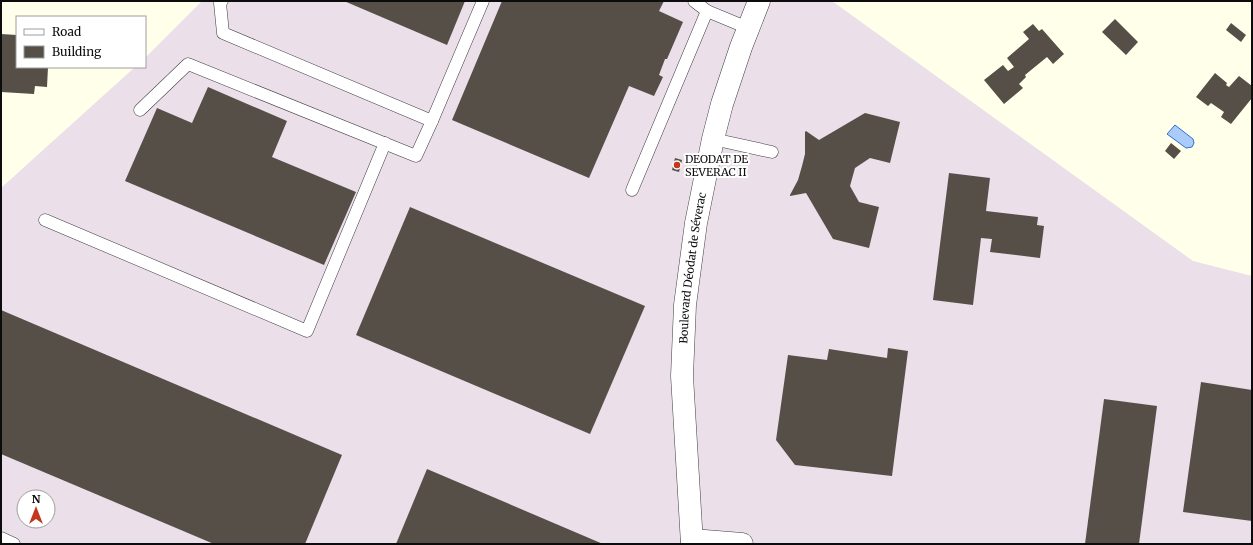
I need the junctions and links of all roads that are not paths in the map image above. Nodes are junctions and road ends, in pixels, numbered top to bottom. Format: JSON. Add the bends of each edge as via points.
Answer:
{"nodes":[{"id":1,"x":222,"y":1,"type":"edge"},
{"id":2,"x":483,"y":1,"type":"edge"},
{"id":3,"x":694,"y":1,"type":"edge"},
{"id":4,"x":759,"y":1,"type":"edge"},
{"id":5,"x":707,"y":11,"type":"junction"},
{"id":6,"x":748,"y":28,"type":"junction"},
{"id":7,"x":140,"y":110,"type":"dead end"},
{"id":8,"x":432,"y":121,"type":"junction"},
{"id":9,"x":713,"y":139,"type":"junction"},
{"id":10,"x":385,"y":143,"type":"junction"},
{"id":11,"x":772,"y":152,"type":"dead end"},
{"id":12,"x":632,"y":190,"type":"dead end"},
{"id":13,"x":45,"y":220,"type":"dead end"},
{"id":14,"x":1,"y":538,"type":"edge"},
{"id":15,"x":692,"y":542,"type":"edge"},
{"id":16,"x":14,"y":544,"type":"edge"},
{"id":17,"x":742,"y":544,"type":"edge"}],
"edges":[{"from":1,"to":8,"type":"lane","via":[[220,3],[223,34]]},
{"from":2,"to":8,"type":"lane"},
{"from":3,"to":5,"type":"lane"},
{"from":4,"to":6,"type":"street","name":"Boulevard Déodat de Séverac"},
{"from":5,"to":6,"type":"lane"},
{"from":5,"to":12,"type":"lane"},
{"from":6,"to":9,"type":"street","name":"Boulevard Déodat de Séverac"},
{"from":7,"to":10,"type":"lane","via":[[188,64]]},
{"from":8,"to":10,"type":"lane","via":[[416,156]]},
{"from":9,"to":11,"type":"lane"},
{"from":9,"to":15,"type":"street","name":"Boulevard Déodat de Séverac","via":[[696,222],[685,305],[682,376]]},
{"from":10,"to":13,"type":"lane","via":[[307,331]]},
{"from":14,"to":16,"type":"lane"},
{"from":15,"to":17,"type":"street"}]}
